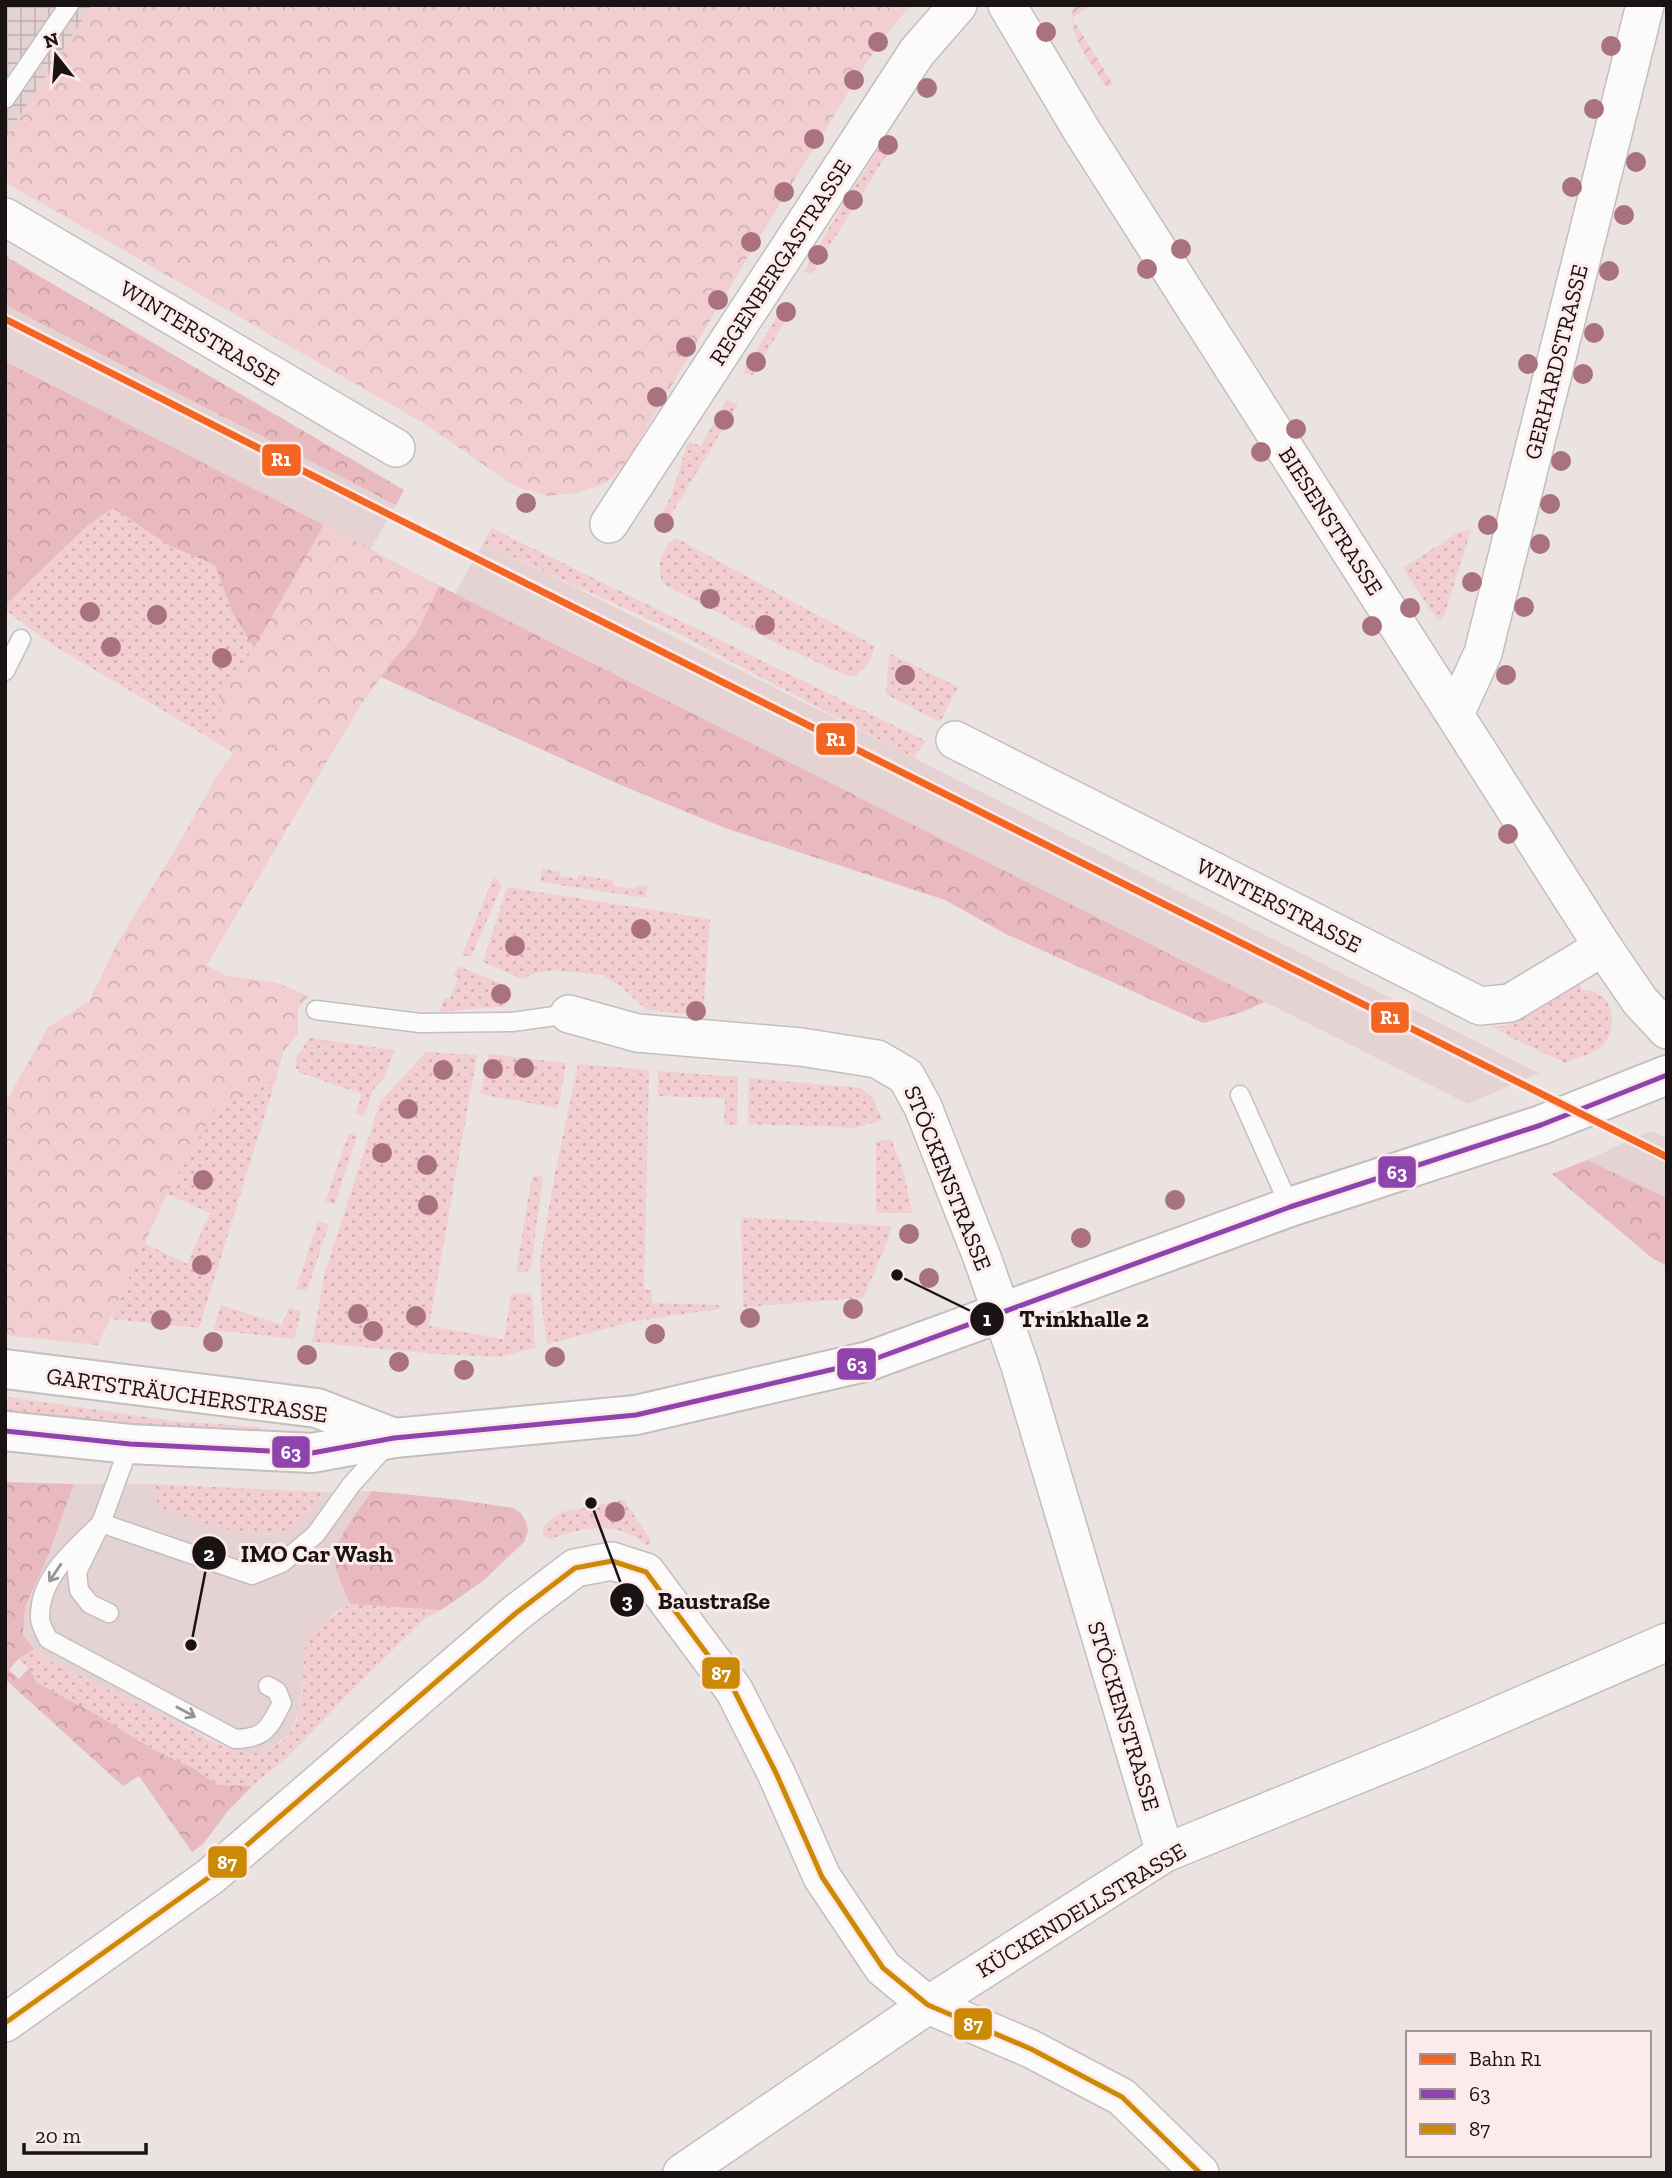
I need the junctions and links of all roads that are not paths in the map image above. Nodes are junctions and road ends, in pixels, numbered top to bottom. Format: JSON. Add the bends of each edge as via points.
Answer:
{"nodes":[{"id":1,"x":69,"y":5,"type":"edge"},
{"id":2,"x":958,"y":5,"type":"edge"},
{"id":3,"x":1007,"y":5,"type":"edge"},
{"id":4,"x":1645,"y":5,"type":"edge"},
{"id":5,"x":5,"y":99,"type":"edge"},
{"id":6,"x":5,"y":217,"type":"edge"},
{"id":7,"x":396,"y":448,"type":"dead end"},
{"id":8,"x":610,"y":524,"type":"dead end"},
{"id":9,"x":21,"y":639,"type":"dead end"},
{"id":10,"x":5,"y":671,"type":"edge"},
{"id":11,"x":1455,"y":714,"type":"junction"},
{"id":12,"x":954,"y":740,"type":"dead end"},
{"id":13,"x":1603,"y":947,"type":"junction"},
{"id":14,"x":316,"y":1010,"type":"dead end"},
{"id":15,"x":569,"y":1014,"type":"joint"},
{"id":16,"x":1667,"y":1030,"type":"edge"},
{"id":17,"x":1667,"y":1075,"type":"edge"},
{"id":18,"x":1240,"y":1095,"type":"dead end"},
{"id":19,"x":1290,"y":1207,"type":"junction"},
{"id":20,"x":1001,"y":1312,"type":"junction"},
{"id":21,"x":5,"y":1369,"type":"edge"},
{"id":22,"x":5,"y":1431,"type":"edge"},
{"id":23,"x":394,"y":1438,"type":"junction"},
{"id":24,"x":130,"y":1444,"type":"junction"},
{"id":25,"x":102,"y":1523,"type":"junction"},
{"id":26,"x":109,"y":1613,"type":"dead end"},
{"id":27,"x":1667,"y":1642,"type":"edge"},
{"id":28,"x":268,"y":1686,"type":"dead end"},
{"id":29,"x":1165,"y":1853,"type":"junction"},
{"id":30,"x":928,"y":2005,"type":"junction"},
{"id":31,"x":5,"y":2023,"type":"edge"},
{"id":32,"x":682,"y":2173,"type":"edge"},
{"id":33,"x":1200,"y":2173,"type":"edge"}],
"edges":[{"from":1,"to":5,"type":"lane"},
{"from":2,"to":8,"type":"street","name":"REGENBERGASTRASSE","via":[[917,52]]},
{"from":3,"to":11,"type":"street","name":"BIESENSTRASSE","via":[[1082,131]]},
{"from":4,"to":11,"type":"street","name":"GERHARDSTRASSE","via":[[1483,653]]},
{"from":6,"to":7,"type":"street","name":"WINTERSTRASSE"},
{"from":9,"to":10,"type":"lane"},
{"from":11,"to":13,"type":"street","name":"BIESENSTRASSE"},
{"from":12,"to":13,"type":"street","name":"WINTERSTRASSE","via":[[1480,1006],[1510,1003]]},
{"from":13,"to":16,"type":"street","name":"BIESENSTRASSE","via":[[1640,1001]]},
{"from":14,"to":15,"type":"lane","name":"STÖCKENSTRASSE","via":[[420,1023],[512,1021]]},
{"from":15,"to":20,"type":"street","name":"STÖCKENSTRASSE","via":[[637,1033],[877,1059],[906,1076],[923,1107]]},
{"from":17,"to":19,"type":"main road","via":[[1541,1125]]},
{"from":18,"to":19,"type":"lane"},
{"from":19,"to":20,"type":"main road"},
{"from":20,"to":23,"type":"main road","via":[[869,1361],[636,1415]]},
{"from":20,"to":29,"type":"street","name":"STÖCKENSTRASSE"},
{"from":21,"to":23,"type":"main road","name":"GARTSTRÄUCHERSTRASSE","via":[[317,1409]]},
{"from":22,"to":24,"type":"main road","name":"GARTSTRÄUCHERSTRASSE"},
{"from":23,"to":24,"type":"main road","name":"GARTSTRÄUCHERSTRASSE","via":[[312,1454]]},
{"from":23,"to":25,"type":"lane","via":[[351,1485],[316,1534],[282,1563],[252,1575]]},
{"from":24,"to":25,"type":"lane"},
{"from":25,"to":26,"type":"lane","via":[[77,1572],[79,1590],[90,1604]]},
{"from":25,"to":28,"type":"lane","one_way":true,"via":[[56,1569],[44,1592],[40,1620],[48,1639],[235,1739],[253,1738],[271,1726],[282,1703],[277,1691]]},
{"from":27,"to":29,"type":"street","name":"KÜCKENDELLSTRASSE"},
{"from":29,"to":30,"type":"street","name":"KÜCKENDELLSTRASSE"},
{"from":30,"to":31,"type":"street","via":[[883,1968],[822,1877],[734,1690],[646,1572],[612,1561],[575,1568],[516,1613],[211,1875]]},
{"from":30,"to":32,"type":"street","name":"KÜCKENDELLSTRASSE"},
{"from":30,"to":33,"type":"street","via":[[1031,2049],[1122,2097]]}]}
